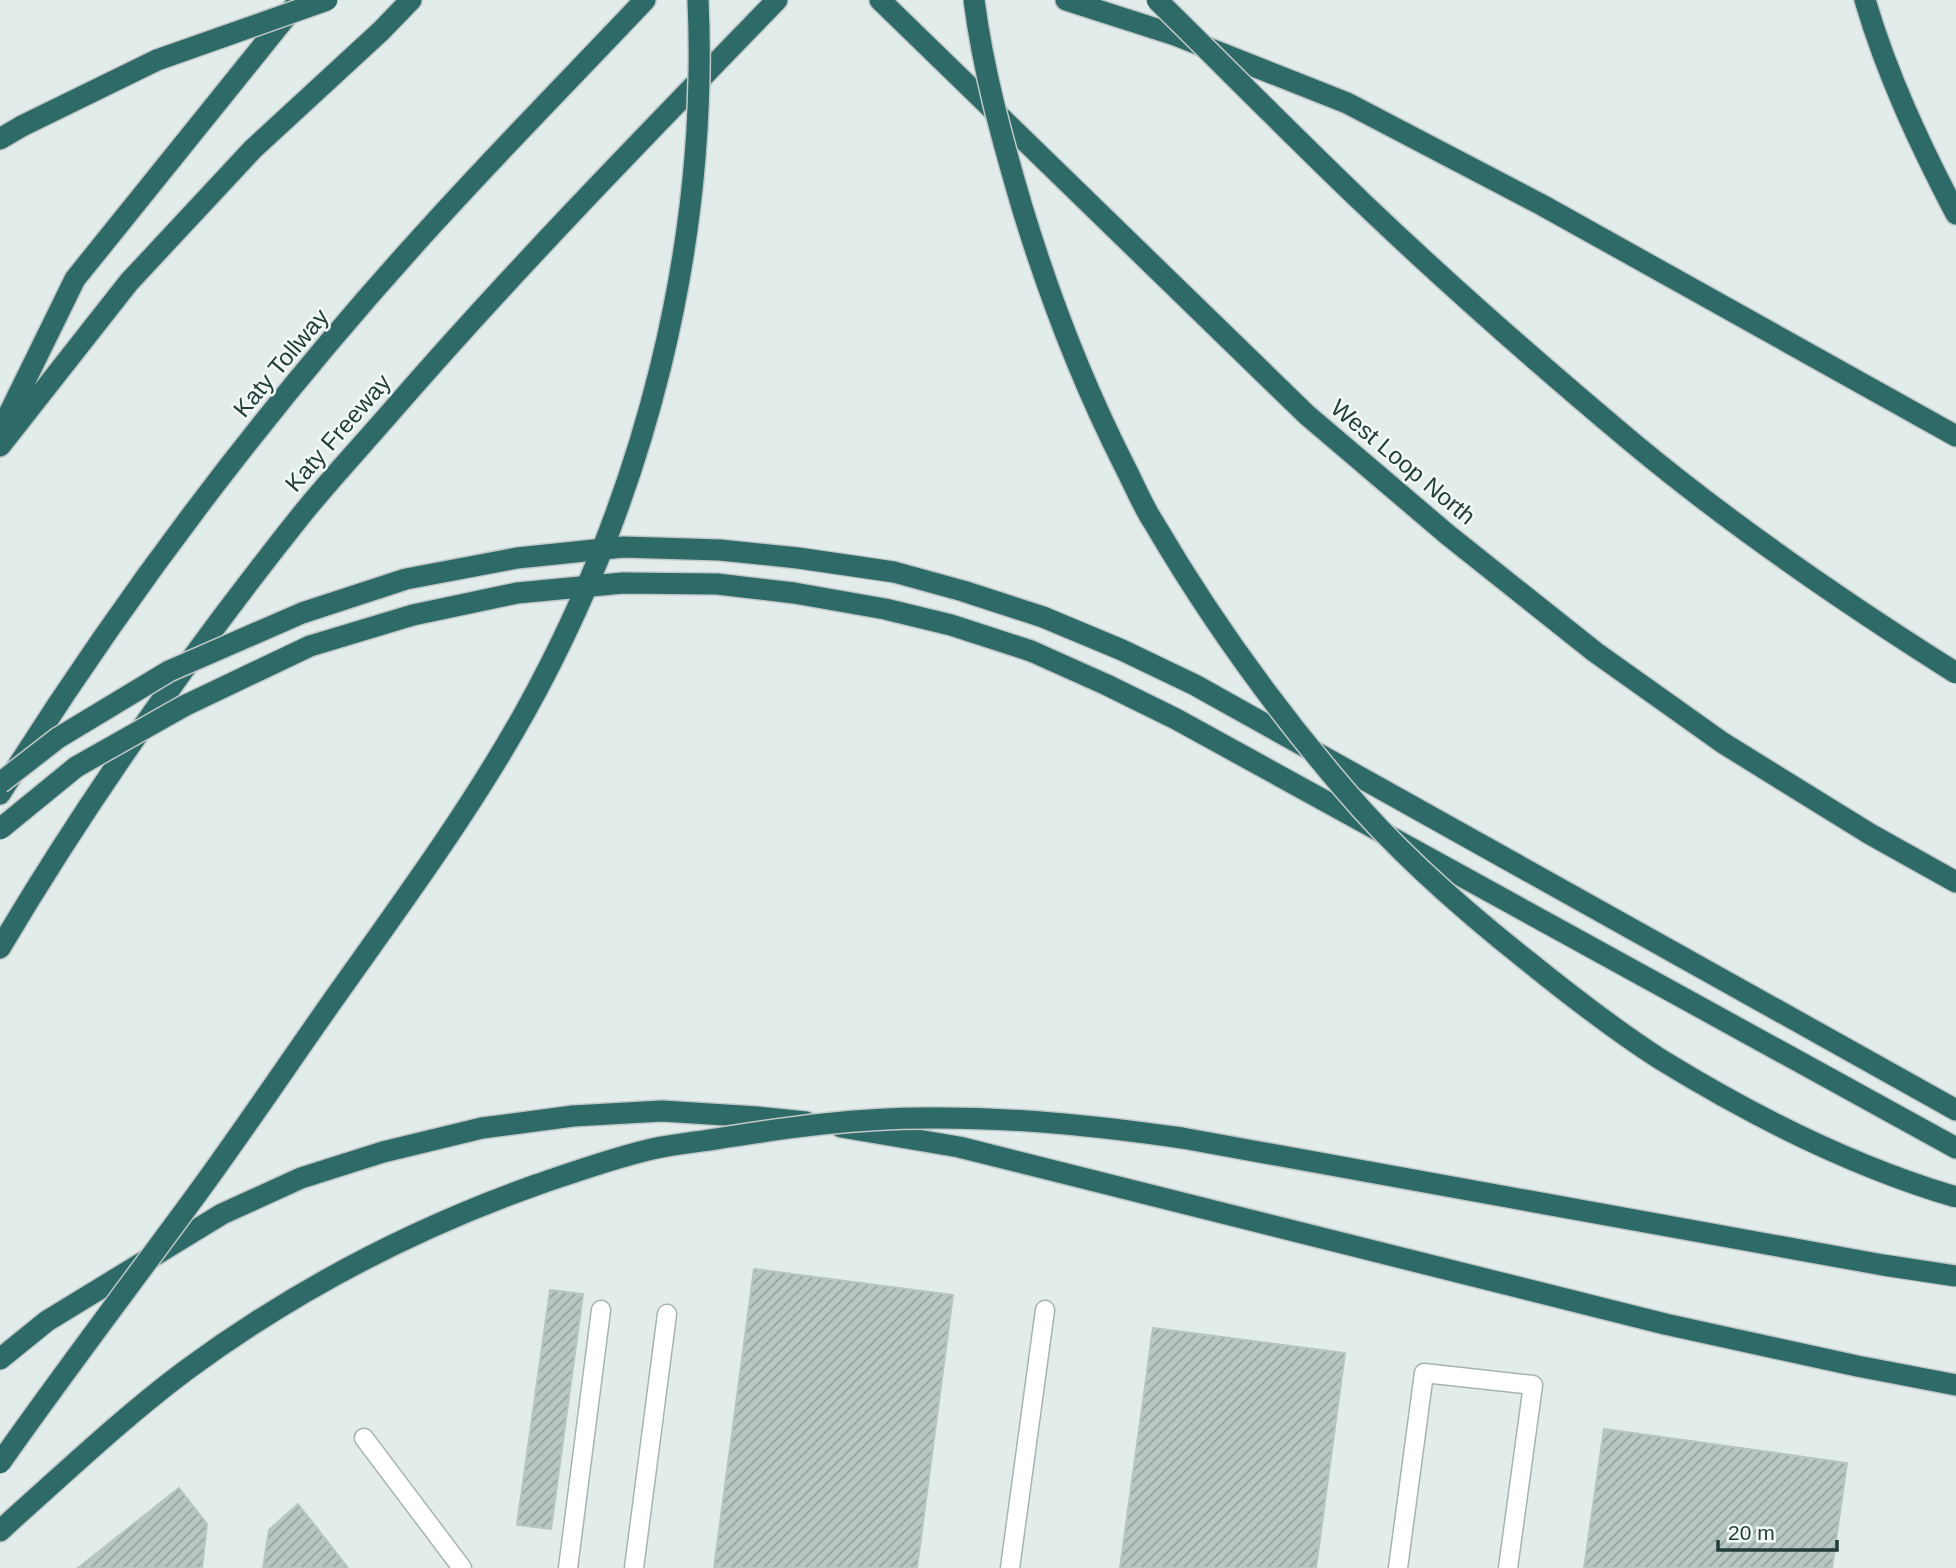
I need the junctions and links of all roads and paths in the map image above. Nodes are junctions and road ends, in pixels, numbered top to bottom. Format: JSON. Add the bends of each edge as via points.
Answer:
{"nodes":[{"id":1,"x":299,"y":0,"type":"edge"},
{"id":2,"x":327,"y":0,"type":"edge"},
{"id":3,"x":411,"y":0,"type":"edge"},
{"id":4,"x":645,"y":0,"type":"edge"},
{"id":5,"x":698,"y":0,"type":"edge"},
{"id":6,"x":777,"y":0,"type":"edge"},
{"id":7,"x":880,"y":0,"type":"edge"},
{"id":8,"x":974,"y":0,"type":"edge"},
{"id":9,"x":1066,"y":0,"type":"edge"},
{"id":10,"x":1157,"y":0,"type":"edge"},
{"id":11,"x":1864,"y":0,"type":"edge"},
{"id":12,"x":0,"y":139,"type":"edge"},
{"id":13,"x":1956,"y":214,"type":"edge"},
{"id":14,"x":0,"y":433,"type":"edge"},
{"id":15,"x":1956,"y":436,"type":"edge"},
{"id":16,"x":0,"y":446,"type":"edge"},
{"id":17,"x":1956,"y":673,"type":"edge"},
{"id":18,"x":0,"y":783,"type":"edge"},
{"id":19,"x":0,"y":794,"type":"edge"},
{"id":20,"x":0,"y":829,"type":"edge"},
{"id":21,"x":1956,"y":882,"type":"edge"},
{"id":22,"x":0,"y":948,"type":"edge"},
{"id":23,"x":1956,"y":1110,"type":"edge"},
{"id":24,"x":1956,"y":1148,"type":"edge"},
{"id":25,"x":1956,"y":1197,"type":"edge"},
{"id":26,"x":1956,"y":1276,"type":"edge"},
{"id":27,"x":601,"y":1310,"type":"dead end"},
{"id":28,"x":1045,"y":1310,"type":"dead end"},
{"id":29,"x":667,"y":1314,"type":"dead end"},
{"id":30,"x":0,"y":1359,"type":"edge"},
{"id":31,"x":1956,"y":1385,"type":"edge"},
{"id":32,"x":363,"y":1438,"type":"dead end"},
{"id":33,"x":0,"y":1463,"type":"edge"},
{"id":34,"x":0,"y":1531,"type":"edge"},
{"id":35,"x":462,"y":1568,"type":"edge"},
{"id":36,"x":568,"y":1568,"type":"edge"},
{"id":37,"x":634,"y":1568,"type":"edge"},
{"id":38,"x":1010,"y":1568,"type":"edge"},
{"id":39,"x":1398,"y":1568,"type":"edge"},
{"id":40,"x":1508,"y":1568,"type":"edge"}],
"edges":[{"from":1,"to":14,"type":"highway","via":[[75,279]]},
{"from":2,"to":12,"type":"highway","bridge":true,"via":[[158,60]]},
{"from":3,"to":16,"type":"highway","via":[[253,149],[138,272]]},
{"from":4,"to":19,"type":"highway","name":"Katy Tollway","via":[[433,224],[226,471],[50,715]]},
{"from":5,"to":33,"type":"highway","bridge":true,"via":[[693,164],[665,344],[612,523],[558,649],[490,772],[432,859],[198,1193]]},
{"from":6,"to":22,"type":"highway","name":"Katy Freeway","via":[[456,337],[305,511],[171,687],[54,857]]},
{"from":7,"to":21,"type":"highway","name":"West Loop North","bridge":true,"via":[[1307,415],[1448,535],[1595,652],[1723,743]]},
{"from":8,"to":25,"type":"highway","bridge":true,"via":[[999,131],[1035,250],[1103,424],[1152,520],[1211,615],[1346,792],[1483,926],[1659,1058],[1771,1121],[1904,1181]]},
{"from":9,"to":15,"type":"highway","bridge":true,"via":[[1175,35],[1347,103],[1542,205]]},
{"from":10,"to":17,"type":"highway","bridge":true,"via":[[1363,203],[1635,445],[1763,542]]},
{"from":11,"to":13,"type":"highway","via":[[1902,101]]},
{"from":18,"to":23,"type":"highway","bridge":true,"via":[[58,738],[169,671],[302,613],[406,579],[517,558],[623,547],[720,550],[894,572],[1043,617],[1195,685]]},
{"from":20,"to":24,"type":"highway","bridge":true,"via":[[76,767],[184,706],[310,646],[413,615],[517,593],[623,583],[717,584],[794,593],[951,625],[1031,651],[1107,685]]},
{"from":26,"to":34,"type":"highway","bridge":true,"via":[[1090,1125],[925,1118],[781,1128],[652,1149],[578,1170],[499,1198],[359,1261],[186,1370]]},
{"from":27,"to":36,"type":"lane"},
{"from":28,"to":38,"type":"lane"},
{"from":29,"to":37,"type":"lane"},
{"from":30,"to":31,"type":"highway","via":[[47,1321],[123,1273],[222,1214],[301,1178],[482,1128],[662,1111],[847,1127],[959,1147],[1665,1324]]},
{"from":32,"to":35,"type":"lane"},
{"from":39,"to":40,"type":"lane","via":[[1424,1373],[1533,1385]]}]}
